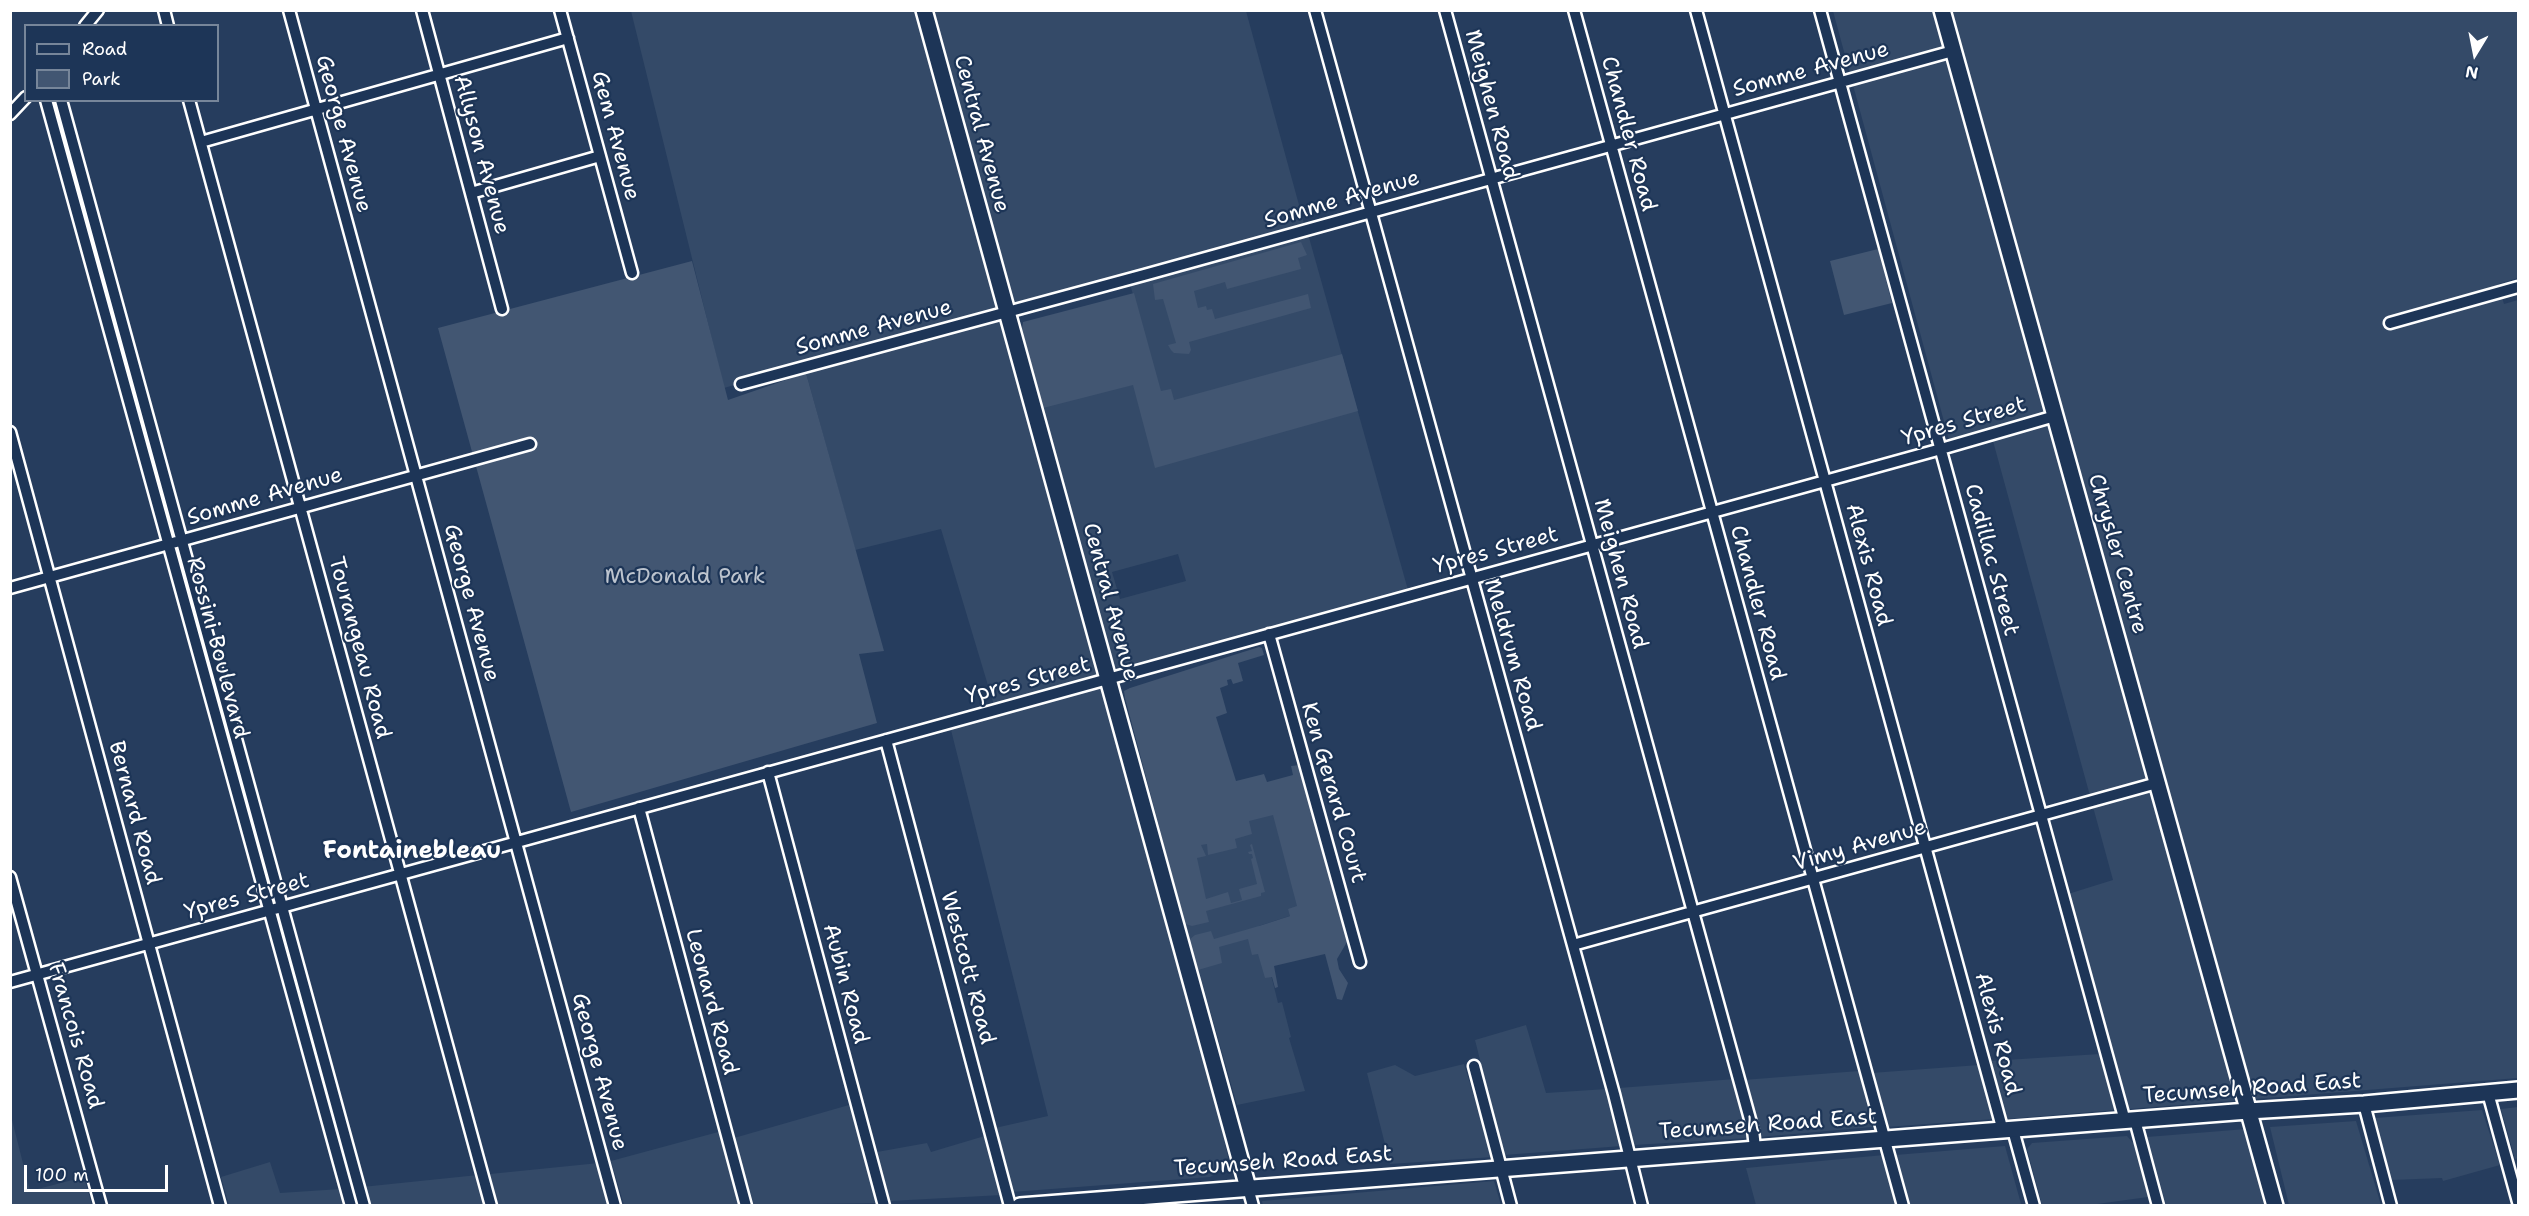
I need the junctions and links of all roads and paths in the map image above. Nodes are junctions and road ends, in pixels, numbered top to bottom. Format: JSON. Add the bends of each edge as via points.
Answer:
{"nodes":[{"id":1,"x":98,"y":10,"type":"edge"},
{"id":2,"x":289,"y":10,"type":"edge"},
{"id":3,"x":422,"y":10,"type":"edge"},
{"id":4,"x":560,"y":10,"type":"edge"},
{"id":5,"x":924,"y":10,"type":"edge"},
{"id":6,"x":1315,"y":10,"type":"edge"},
{"id":7,"x":1445,"y":10,"type":"edge"},
{"id":8,"x":1574,"y":10,"type":"edge"},
{"id":9,"x":1696,"y":10,"type":"edge"},
{"id":10,"x":1820,"y":10,"type":"edge"},
{"id":11,"x":1942,"y":10,"type":"edge"},
{"id":12,"x":88,"y":24,"type":"edge"},
{"id":13,"x":568,"y":38,"type":"junction"},
{"id":14,"x":1953,"y":51,"type":"junction"},
{"id":15,"x":439,"y":75,"type":"junction"},
{"id":16,"x":1840,"y":82,"type":"junction"},
{"id":17,"x":24,"y":99,"type":"edge"},
{"id":18,"x":47,"y":102,"type":"edge"},
{"id":19,"x":62,"y":102,"type":"edge"},
{"id":20,"x":190,"y":102,"type":"edge"},
{"id":21,"x":316,"y":109,"type":"junction"},
{"id":22,"x":10,"y":114,"type":"edge"},
{"id":23,"x":1724,"y":114,"type":"junction"},
{"id":24,"x":201,"y":142,"type":"junction"},
{"id":25,"x":1610,"y":145,"type":"junction"},
{"id":26,"x":600,"y":156,"type":"junction"},
{"id":27,"x":1491,"y":178,"type":"junction"},
{"id":28,"x":471,"y":193,"type":"junction"},
{"id":29,"x":1370,"y":213,"type":"junction"},
{"id":30,"x":632,"y":273,"type":"dead end"},
{"id":31,"x":2518,"y":286,"type":"edge"},
{"id":32,"x":502,"y":309,"type":"dead end"},
{"id":33,"x":1006,"y":311,"type":"junction"},
{"id":34,"x":2390,"y":323,"type":"dead end"},
{"id":35,"x":741,"y":384,"type":"dead end"},
{"id":36,"x":2055,"y":416,"type":"junction"},
{"id":37,"x":10,"y":432,"type":"edge"},
{"id":38,"x":530,"y":444,"type":"dead end"},
{"id":39,"x":1941,"y":449,"type":"junction"},
{"id":40,"x":416,"y":475,"type":"junction"},
{"id":41,"x":1825,"y":481,"type":"junction"},
{"id":42,"x":301,"y":509,"type":"junction"},
{"id":43,"x":1712,"y":512,"type":"junction"},
{"id":44,"x":182,"y":541,"type":"junction"},
{"id":45,"x":169,"y":545,"type":"junction"},
{"id":46,"x":1592,"y":545,"type":"junction"},
{"id":47,"x":50,"y":577,"type":"junction"},
{"id":48,"x":1471,"y":579,"type":"junction"},
{"id":49,"x":10,"y":588,"type":"edge"},
{"id":50,"x":1269,"y":634,"type":"junction"},
{"id":51,"x":1108,"y":679,"type":"junction"},
{"id":52,"x":886,"y":740,"type":"junction"},
{"id":53,"x":768,"y":772,"type":"junction"},
{"id":54,"x":2157,"y":783,"type":"junction"},
{"id":55,"x":639,"y":808,"type":"junction"},
{"id":56,"x":2041,"y":816,"type":"junction"},
{"id":57,"x":516,"y":843,"type":"junction"},
{"id":58,"x":1926,"y":848,"type":"junction"},
{"id":59,"x":402,"y":874,"type":"junction"},
{"id":60,"x":10,"y":877,"type":"edge"},
{"id":61,"x":1813,"y":879,"type":"junction"},
{"id":62,"x":282,"y":907,"type":"junction"},
{"id":63,"x":269,"y":911,"type":"junction"},
{"id":64,"x":1693,"y":913,"type":"junction"},
{"id":65,"x":150,"y":944,"type":"junction"},
{"id":66,"x":1573,"y":945,"type":"junction"},
{"id":67,"x":1360,"y":962,"type":"dead end"},
{"id":68,"x":37,"y":975,"type":"junction"},
{"id":69,"x":10,"y":982,"type":"edge"},
{"id":70,"x":1474,"y":1066,"type":"dead end"},
{"id":71,"x":2518,"y":1090,"type":"edge"},
{"id":72,"x":2488,"y":1093,"type":"junction"},
{"id":73,"x":2364,"y":1104,"type":"junction"},
{"id":74,"x":2248,"y":1110,"type":"junction"},
{"id":75,"x":2130,"y":1120,"type":"junction"},
{"id":76,"x":2008,"y":1130,"type":"junction"},
{"id":77,"x":1884,"y":1138,"type":"junction"},
{"id":78,"x":1755,"y":1148,"type":"junction"},
{"id":79,"x":1630,"y":1158,"type":"junction"},
{"id":80,"x":1501,"y":1168,"type":"junction"},
{"id":81,"x":1248,"y":1188,"type":"junction"},
{"id":82,"x":1134,"y":1201,"type":"edge"},
{"id":83,"x":2518,"y":1202,"type":"edge"},
{"id":84,"x":101,"y":1206,"type":"edge"},
{"id":85,"x":220,"y":1206,"type":"edge"},
{"id":86,"x":351,"y":1206,"type":"edge"},
{"id":87,"x":364,"y":1206,"type":"edge"},
{"id":88,"x":491,"y":1206,"type":"edge"},
{"id":89,"x":615,"y":1206,"type":"edge"},
{"id":90,"x":746,"y":1206,"type":"edge"},
{"id":91,"x":884,"y":1206,"type":"edge"},
{"id":92,"x":1010,"y":1206,"type":"edge"},
{"id":93,"x":1020,"y":1206,"type":"edge"},
{"id":94,"x":1253,"y":1206,"type":"edge"},
{"id":95,"x":1512,"y":1206,"type":"edge"},
{"id":96,"x":1642,"y":1206,"type":"edge"},
{"id":97,"x":1903,"y":1206,"type":"edge"},
{"id":98,"x":2034,"y":1206,"type":"edge"},
{"id":99,"x":2158,"y":1206,"type":"edge"},
{"id":100,"x":2275,"y":1206,"type":"edge"},
{"id":101,"x":2391,"y":1206,"type":"edge"}],
"edges":[{"from":1,"to":12,"type":"street"},
{"from":2,"to":21,"type":"street","name":"George Avenue"},
{"from":3,"to":15,"type":"street","name":"Allyson Avenue"},
{"from":4,"to":13,"type":"street","name":"Gem Avenue"},
{"from":5,"to":33,"type":"street","name":"Central Avenue"},
{"from":6,"to":29,"type":"street","name":"Meldrum Road"},
{"from":7,"to":27,"type":"street","name":"Meighen Road"},
{"from":8,"to":25,"type":"street","name":"Chandler Road"},
{"from":9,"to":23,"type":"street","name":"Alexis Road"},
{"from":10,"to":16,"type":"street","name":"Cadillac Street"},
{"from":11,"to":14,"type":"street","name":"Chrysler Centre"},
{"from":13,"to":15,"type":"street"},
{"from":13,"to":26,"type":"street","name":"Gem Avenue"},
{"from":14,"to":16,"type":"street","name":"Somme Avenue"},
{"from":14,"to":36,"type":"street","name":"Chrysler Centre"},
{"from":15,"to":21,"type":"street"},
{"from":15,"to":28,"type":"street","name":"Allyson Avenue"},
{"from":16,"to":23,"type":"street","name":"Somme Avenue"},
{"from":16,"to":39,"type":"street","name":"Cadillac Street"},
{"from":17,"to":22,"type":"street"},
{"from":18,"to":45,"type":"street","name":"Rossini Boulevard"},
{"from":19,"to":44,"type":"street","name":"Rossini Boulevard"},
{"from":20,"to":24,"type":"street","name":"Tourangeau Road"},
{"from":21,"to":24,"type":"street"},
{"from":21,"to":40,"type":"street","name":"George Avenue"},
{"from":23,"to":25,"type":"street","name":"Somme Avenue"},
{"from":23,"to":41,"type":"street","name":"Alexis Road"},
{"from":24,"to":42,"type":"street","name":"Tourangeau Road"},
{"from":25,"to":27,"type":"street","name":"Somme Avenue"},
{"from":25,"to":43,"type":"street","name":"Chandler Road"},
{"from":26,"to":28,"type":"street"},
{"from":26,"to":30,"type":"street","name":"Gem Avenue"},
{"from":27,"to":29,"type":"street","name":"Somme Avenue"},
{"from":27,"to":46,"type":"street","name":"Meighen Road"},
{"from":28,"to":32,"type":"street","name":"Allyson Avenue"},
{"from":29,"to":33,"type":"street","name":"Somme Avenue"},
{"from":29,"to":48,"type":"street","name":"Meldrum Road"},
{"from":31,"to":34,"type":"street"},
{"from":33,"to":35,"type":"street","name":"Somme Avenue"},
{"from":33,"to":51,"type":"street","name":"Central Avenue"},
{"from":36,"to":39,"type":"street","name":"Ypres Street"},
{"from":36,"to":54,"type":"street","name":"Chrysler Centre"},
{"from":37,"to":47,"type":"street","name":"Bernard Road"},
{"from":38,"to":40,"type":"street","name":"Somme Avenue"},
{"from":39,"to":41,"type":"street","name":"Ypres Street"},
{"from":39,"to":56,"type":"street","name":"Cadillac Street"},
{"from":40,"to":42,"type":"street","name":"Somme Avenue"},
{"from":40,"to":57,"type":"street","name":"George Avenue"},
{"from":41,"to":43,"type":"street","name":"Ypres Street"},
{"from":41,"to":58,"type":"street","name":"Alexis Road"},
{"from":42,"to":44,"type":"street","name":"Somme Avenue"},
{"from":42,"to":59,"type":"street","name":"Tourangeau Road"},
{"from":43,"to":46,"type":"street","name":"Ypres Street"},
{"from":43,"to":61,"type":"street","name":"Chandler Road"},
{"from":44,"to":45,"type":"street","name":"Somme Avenue"},
{"from":44,"to":62,"type":"street","name":"Rossini Boulevard"},
{"from":45,"to":47,"type":"street","name":"Somme Avenue"},
{"from":45,"to":63,"type":"street","name":"Rossini Boulevard"},
{"from":46,"to":48,"type":"street","name":"Ypres Street"},
{"from":46,"to":64,"type":"street","name":"Meighen Road"},
{"from":47,"to":49,"type":"street","name":"Somme Avenue"},
{"from":47,"to":65,"type":"street","name":"Bernard Road"},
{"from":48,"to":50,"type":"street","name":"Ypres Street"},
{"from":48,"to":66,"type":"street","name":"Meldrum Road"},
{"from":50,"to":51,"type":"street","name":"Ypres Street"},
{"from":50,"to":67,"type":"street","name":"Ken Gerard Court"},
{"from":51,"to":52,"type":"street","name":"Ypres Street"},
{"from":51,"to":81,"type":"street","name":"Central Avenue"},
{"from":52,"to":53,"type":"street","name":"Ypres Street"},
{"from":52,"to":92,"type":"street","name":"Westcott Road"},
{"from":53,"to":55,"type":"street","name":"Ypres Street"},
{"from":53,"to":91,"type":"street","name":"Aubin Road"},
{"from":54,"to":56,"type":"street","name":"Vimy Avenue"},
{"from":54,"to":74,"type":"street","name":"Chrysler Centre"},
{"from":55,"to":57,"type":"street","name":"Ypres Street"},
{"from":55,"to":90,"type":"street","name":"Leonard Road"},
{"from":56,"to":58,"type":"street","name":"Vimy Avenue"},
{"from":56,"to":75,"type":"street","name":"Cadillac Street"},
{"from":57,"to":59,"type":"street","name":"Ypres Street"},
{"from":57,"to":89,"type":"street","name":"George Avenue"},
{"from":58,"to":61,"type":"street","name":"Vimy Avenue"},
{"from":58,"to":76,"type":"street","name":"Alexis Road"},
{"from":59,"to":62,"type":"street","name":"Ypres Street"},
{"from":59,"to":88,"type":"street","name":"Tourangeau Road"},
{"from":60,"to":68,"type":"street","name":"Francois Road"},
{"from":61,"to":64,"type":"street","name":"Vimy Avenue"},
{"from":61,"to":77,"type":"street","name":"Chandler Road"},
{"from":62,"to":63,"type":"street","name":"Ypres Street"},
{"from":62,"to":87,"type":"street","name":"Rossini Boulevard"},
{"from":63,"to":65,"type":"street","name":"Ypres Street"},
{"from":63,"to":86,"type":"street","name":"Rossini Boulevard"},
{"from":64,"to":66,"type":"street","name":"Vimy Avenue"},
{"from":64,"to":78,"type":"street","name":"Meighen Road"},
{"from":65,"to":68,"type":"street","name":"Ypres Street"},
{"from":65,"to":85,"type":"street","name":"Bernard Road"},
{"from":66,"to":79,"type":"street","name":"Meldrum Road"},
{"from":68,"to":69,"type":"street","name":"Ypres Street"},
{"from":68,"to":84,"type":"street","name":"Francois Road"},
{"from":70,"to":80,"type":"street"},
{"from":71,"to":72,"type":"street","name":"Tecumseh Road East"},
{"from":72,"to":73,"type":"street","name":"Tecumseh Road East"},
{"from":72,"to":83,"type":"street"},
{"from":73,"to":74,"type":"street","name":"Tecumseh Road East"},
{"from":73,"to":101,"type":"street"},
{"from":74,"to":75,"type":"street","name":"Tecumseh Road East"},
{"from":74,"to":100,"type":"street","name":"Chrysler Centre"},
{"from":75,"to":76,"type":"street","name":"Tecumseh Road East"},
{"from":75,"to":99,"type":"street","name":"Cadillac Street"},
{"from":76,"to":77,"type":"street","name":"Tecumseh Road East"},
{"from":76,"to":98,"type":"street","name":"Alexis Road"},
{"from":77,"to":78,"type":"street","name":"Tecumseh Road East"},
{"from":77,"to":97,"type":"street","name":"Chandler Road"},
{"from":78,"to":79,"type":"street","name":"Tecumseh Road East"},
{"from":79,"to":80,"type":"street","name":"Tecumseh Road East"},
{"from":79,"to":96,"type":"street","name":"Meldrum Road"},
{"from":80,"to":81,"type":"street","name":"Tecumseh Road East"},
{"from":80,"to":95,"type":"street"},
{"from":81,"to":82,"type":"street","name":"Tecumseh Road East"},
{"from":81,"to":94,"type":"street","name":"Central Avenue"},
{"from":82,"to":93,"type":"street","name":"Tecumseh Road East"}]}
